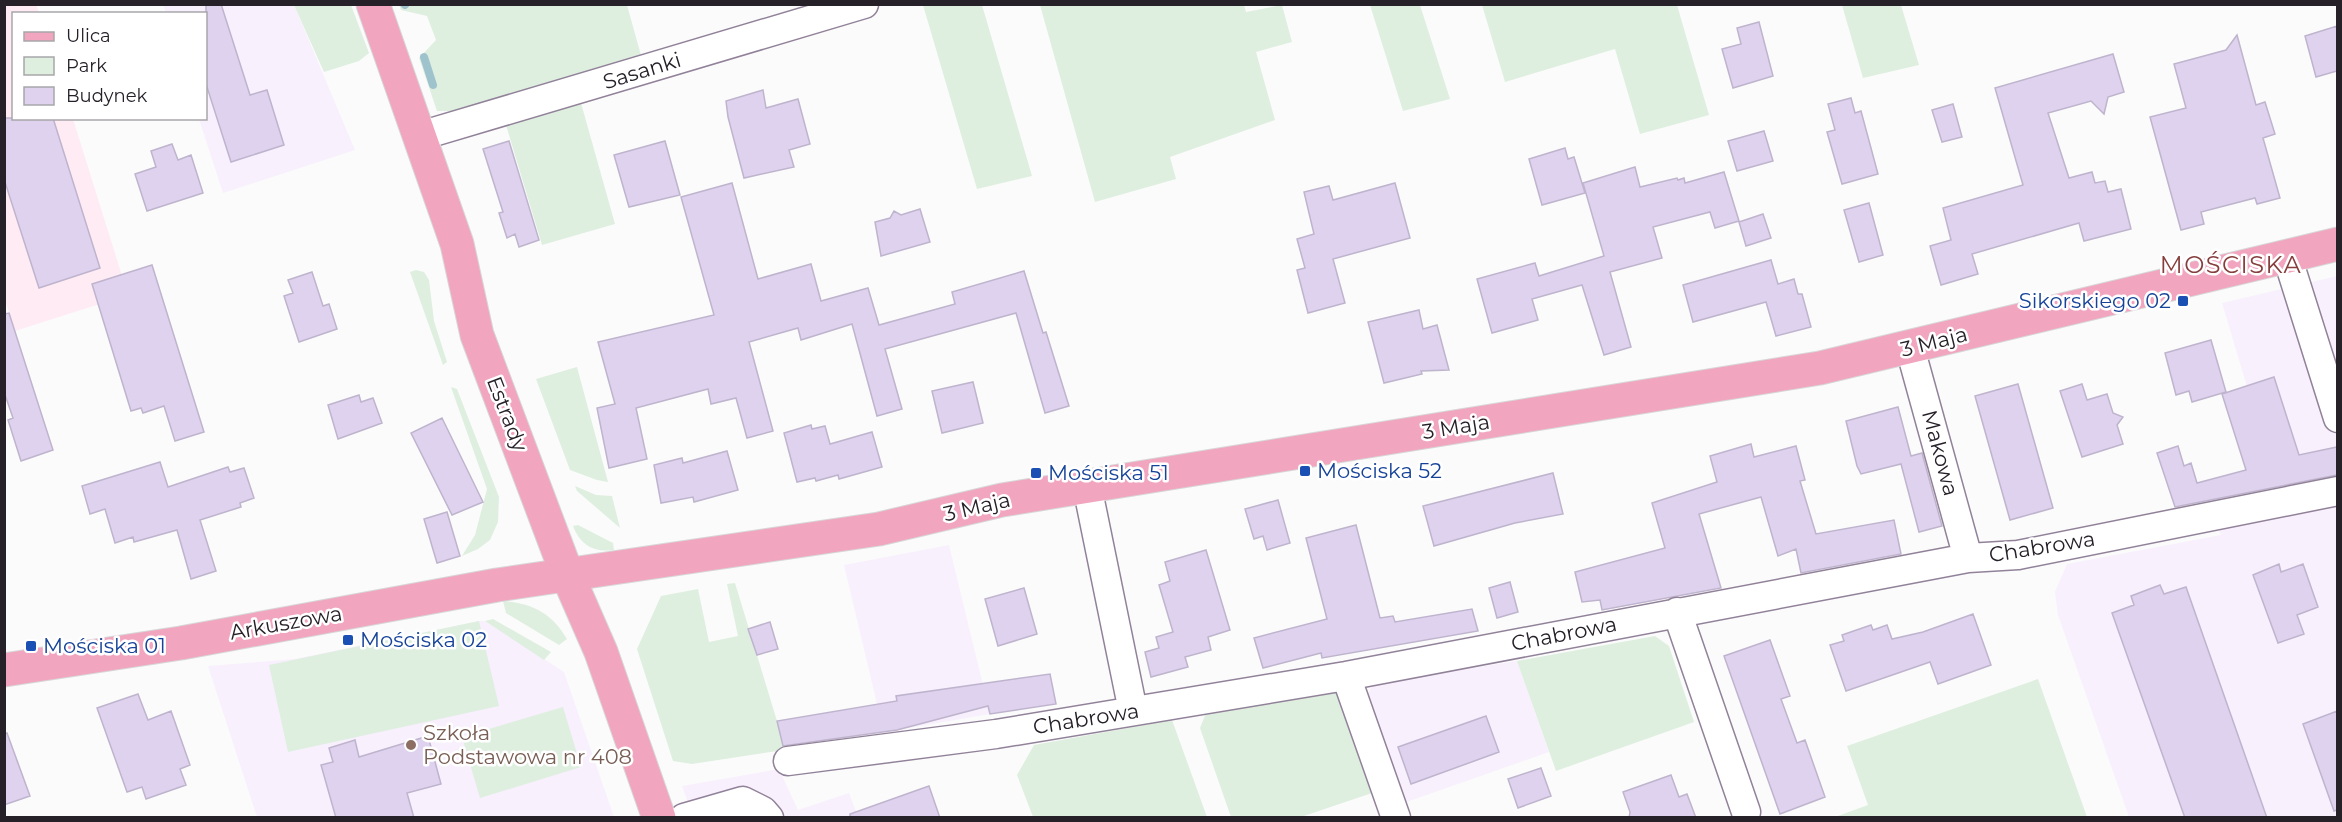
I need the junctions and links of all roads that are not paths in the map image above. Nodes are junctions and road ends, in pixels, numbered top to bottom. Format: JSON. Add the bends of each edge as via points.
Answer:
{"nodes":[{"id":1,"x":373,"y":4,"type":"edge"},
{"id":2,"x":864,"y":4,"type":"edge"},
{"id":3,"x":420,"y":136,"type":"junction"},
{"id":4,"x":2337,"y":243,"type":"edge"},
{"id":5,"x":2287,"y":256,"type":"junction"},
{"id":6,"x":1910,"y":348,"type":"junction"},
{"id":7,"x":2337,"y":418,"type":"edge"},
{"id":8,"x":1087,"y":486,"type":"junction"},
{"id":9,"x":2337,"y":491,"type":"edge"},
{"id":10,"x":1968,"y":558,"type":"junction"},
{"id":11,"x":567,"y":574,"type":"junction"},
{"id":12,"x":1677,"y":612,"type":"junction"},
{"id":13,"x":4,"y":670,"type":"edge"},
{"id":14,"x":1346,"y":676,"type":"junction"},
{"id":15,"x":1133,"y":711,"type":"junction"},
{"id":16,"x":788,"y":761,"type":"dead end"},
{"id":17,"x":1746,"y":812,"type":"dead end"},
{"id":18,"x":659,"y":818,"type":"edge"},
{"id":19,"x":684,"y":818,"type":"edge"},
{"id":20,"x":769,"y":818,"type":"edge"},
{"id":21,"x":1396,"y":818,"type":"edge"}],
"edges":[{"from":1,"to":3,"type":"main road","name":"Estrady"},
{"from":2,"to":3,"type":"street","name":"Sasanki"},
{"from":3,"to":11,"type":"main road","name":"Estrady","via":[[460,255],[477,335]]},
{"from":4,"to":5,"type":"main road","name":"3 Maja"},
{"from":5,"to":6,"type":"main road","name":"3 Maja"},
{"from":5,"to":7,"type":"street"},
{"from":6,"to":8,"type":"main road","name":"3 Maja","via":[[1821,368]]},
{"from":6,"to":10,"type":"street","name":"Makowa"},
{"from":8,"to":11,"type":"main road","name":"3 Maja","via":[[1002,500],[879,529]]},
{"from":8,"to":15,"type":"street"},
{"from":9,"to":10,"type":"street","name":"Chabrowa","via":[[2018,555]]},
{"from":10,"to":12,"type":"street","name":"Chabrowa"},
{"from":11,"to":13,"type":"main road","name":"Arkuszowa","via":[[181,643]]},
{"from":11,"to":18,"type":"main road","name":"Estrady","via":[[601,652]]},
{"from":12,"to":14,"type":"street","name":"Chabrowa"},
{"from":12,"to":17,"type":"street"},
{"from":14,"to":15,"type":"street","name":"Chabrowa"},
{"from":14,"to":21,"type":"street"},
{"from":15,"to":16,"type":"street","name":"Chabrowa","via":[[996,734]]},
{"from":19,"to":20,"type":"street","via":[[743,801]]}]}
